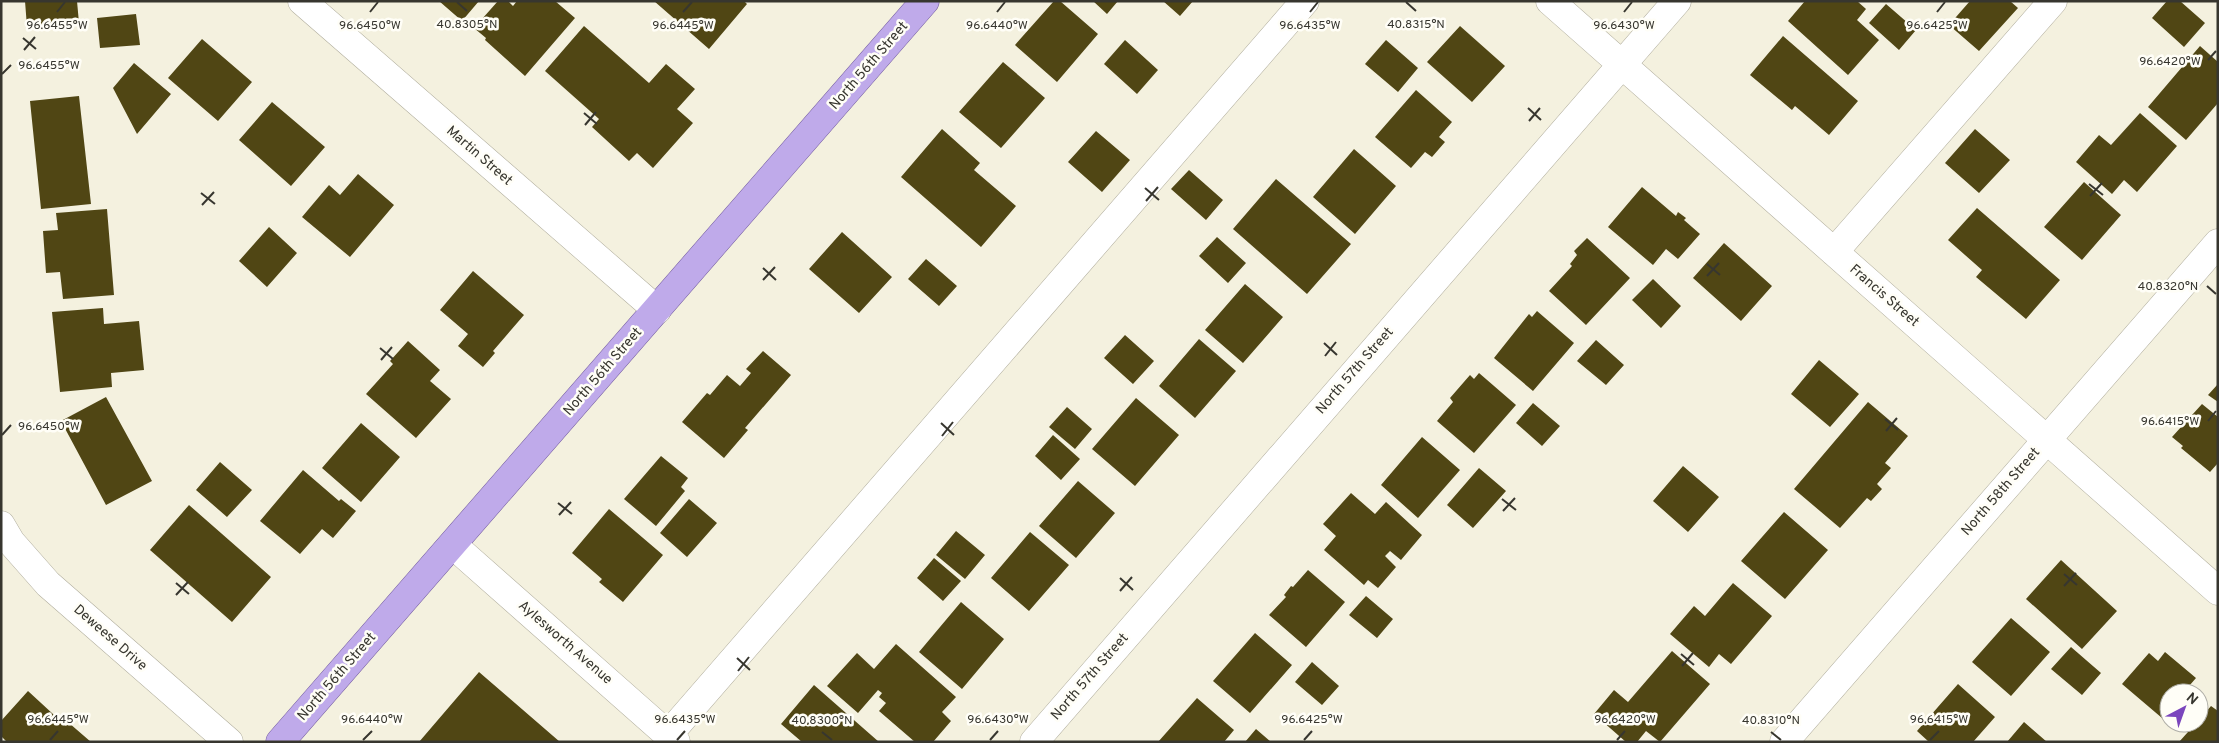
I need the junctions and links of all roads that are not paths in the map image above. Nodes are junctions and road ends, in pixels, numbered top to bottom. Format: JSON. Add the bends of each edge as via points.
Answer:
{"nodes":[{"id":1,"x":302,"y":1,"type":"edge"},
{"id":2,"x":925,"y":1,"type":"edge"},
{"id":3,"x":1305,"y":1,"type":"edge"},
{"id":4,"x":1550,"y":1,"type":"edge"},
{"id":5,"x":1677,"y":1,"type":"edge"},
{"id":6,"x":2053,"y":1,"type":"edge"},
{"id":7,"x":1622,"y":65,"type":"junction"},
{"id":8,"x":2218,"y":243,"type":"edge"},
{"id":9,"x":1834,"y":252,"type":"junction"},
{"id":10,"x":657,"y":310,"type":"junction"},
{"id":11,"x":2047,"y":440,"type":"junction"},
{"id":12,"x":1,"y":525,"type":"edge"},
{"id":13,"x":453,"y":545,"type":"junction"},
{"id":14,"x":2218,"y":591,"type":"edge"},
{"id":15,"x":672,"y":738,"type":"edge"},
{"id":16,"x":229,"y":742,"type":"edge"},
{"id":17,"x":280,"y":742,"type":"edge"},
{"id":18,"x":1034,"y":742,"type":"edge"},
{"id":19,"x":1784,"y":742,"type":"edge"}],
"edges":[{"from":1,"to":10,"type":"street","name":"Martin Street"},
{"from":2,"to":10,"type":"main road","name":"North 56th Street"},
{"from":3,"to":15,"type":"street"},
{"from":4,"to":7,"type":"street","name":"Francis Street"},
{"from":5,"to":7,"type":"street","name":"North 57th Street"},
{"from":6,"to":9,"type":"street"},
{"from":7,"to":9,"type":"street","name":"Francis Street"},
{"from":7,"to":18,"type":"street","name":"North 57th Street"},
{"from":8,"to":11,"type":"street","name":"North 58th Street"},
{"from":9,"to":11,"type":"street","name":"Francis Street"},
{"from":10,"to":13,"type":"main road","name":"North 56th Street"},
{"from":11,"to":14,"type":"street","name":"Francis Street"},
{"from":11,"to":19,"type":"street","name":"North 58th Street"},
{"from":12,"to":16,"type":"street","name":"Deweese Drive","via":[[11,542],[48,584]]},
{"from":13,"to":15,"type":"street","name":"Aylesworth Avenue"},
{"from":13,"to":17,"type":"main road","name":"North 56th Street"}]}
